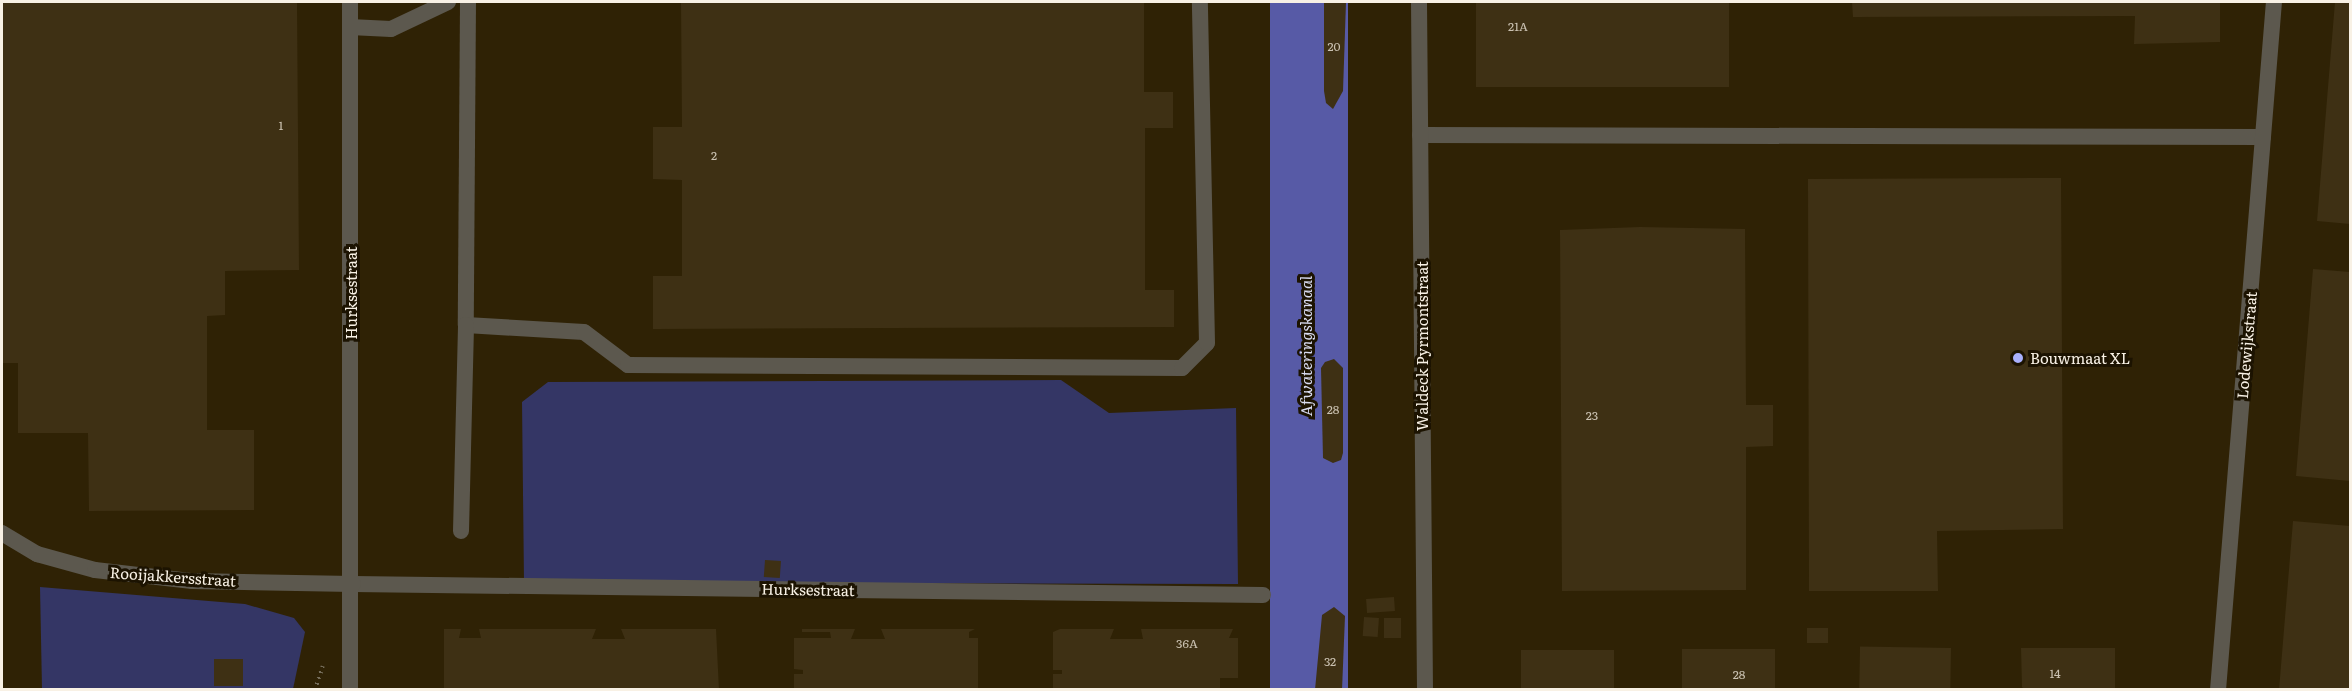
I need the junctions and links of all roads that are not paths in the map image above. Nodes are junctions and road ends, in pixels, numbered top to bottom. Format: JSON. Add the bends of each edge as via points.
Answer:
{"nodes":[{"id":1,"x":350,"y":2,"type":"edge"},
{"id":2,"x":448,"y":2,"type":"edge"},
{"id":3,"x":468,"y":2,"type":"edge"},
{"id":4,"x":1200,"y":2,"type":"edge"},
{"id":5,"x":1419,"y":2,"type":"edge"},
{"id":6,"x":2274,"y":2,"type":"edge"},
{"id":7,"x":350,"y":27,"type":"junction"},
{"id":8,"x":1420,"y":135,"type":"junction"},
{"id":9,"x":2263,"y":137,"type":"junction"},
{"id":10,"x":466,"y":325,"type":"junction"},
{"id":11,"x":461,"y":531,"type":"dead end"},
{"id":12,"x":2,"y":533,"type":"edge"},
{"id":13,"x":352,"y":584,"type":"junction"},
{"id":14,"x":1263,"y":595,"type":"dead end"},
{"id":15,"x":350,"y":690,"type":"edge"},
{"id":16,"x":1425,"y":690,"type":"edge"},
{"id":17,"x":2218,"y":690,"type":"edge"}],
"edges":[{"from":1,"to":7,"type":"street","name":"Hurksestraat"},
{"from":2,"to":7,"type":"street","via":[[391,29]]},
{"from":3,"to":10,"type":"street"},
{"from":4,"to":10,"type":"street","via":[[1207,343],[1182,368],[628,365],[584,332]]},
{"from":5,"to":8,"type":"street","name":"Waldeck Pyrmontstraat"},
{"from":6,"to":9,"type":"street","name":"Lodewijkstraat"},
{"from":7,"to":13,"type":"street","name":"Hurksestraat"},
{"from":8,"to":9,"type":"street"},
{"from":8,"to":16,"type":"street","name":"Waldeck Pyrmontstraat"},
{"from":9,"to":17,"type":"street","name":"Lodewijkstraat"},
{"from":10,"to":11,"type":"street"},
{"from":12,"to":13,"type":"street","name":"Rooijakkersstraat","via":[[37,554],[95,570],[192,581]]},
{"from":13,"to":14,"type":"street","name":"Hurksestraat"},
{"from":13,"to":15,"type":"street","name":"Hurksestraat"}]}
